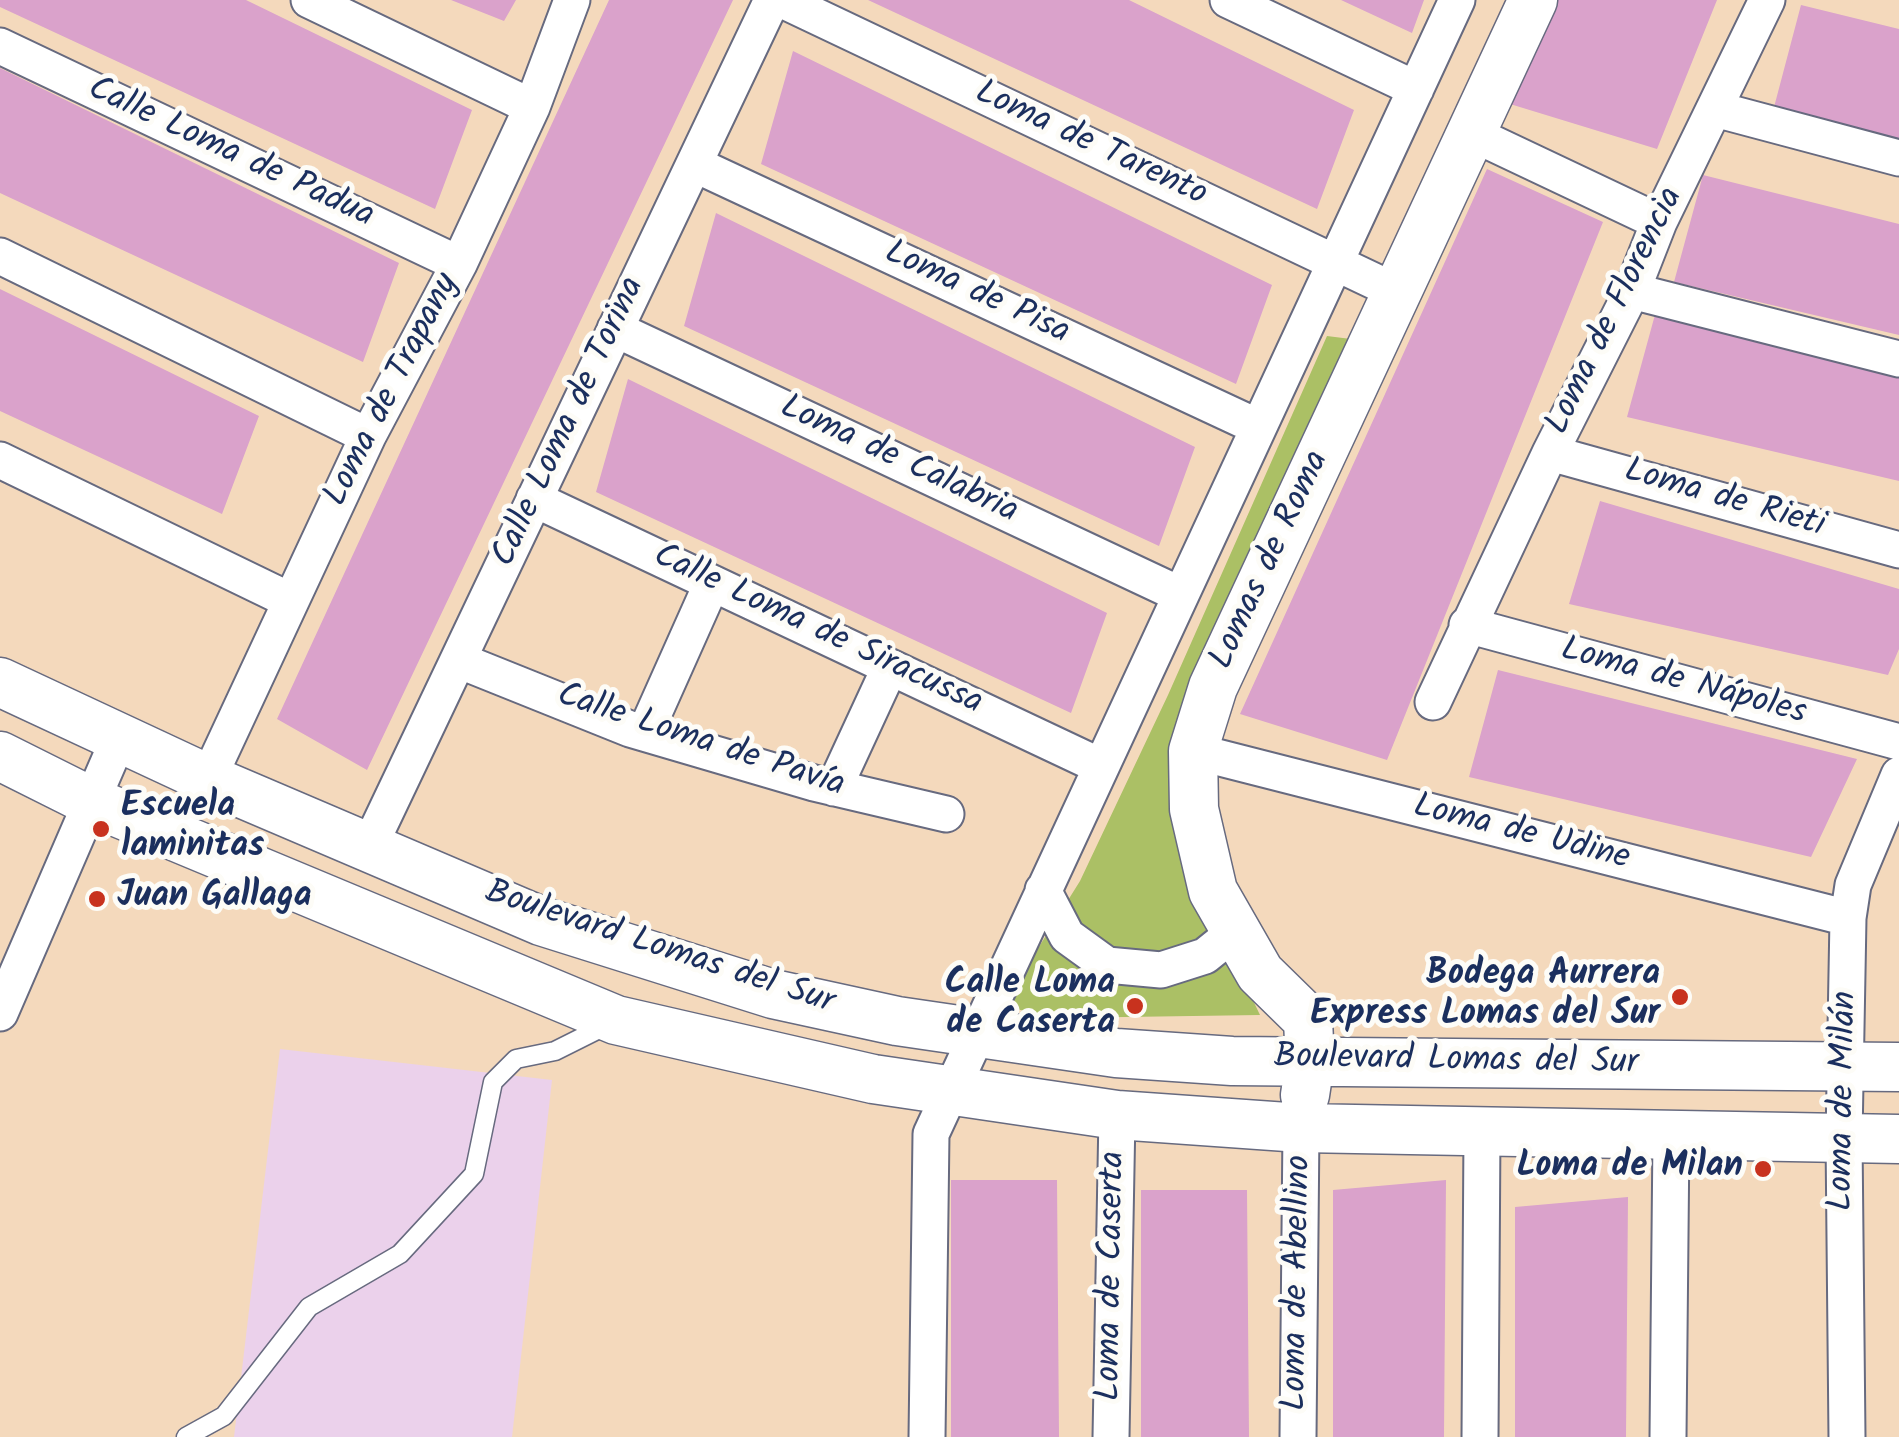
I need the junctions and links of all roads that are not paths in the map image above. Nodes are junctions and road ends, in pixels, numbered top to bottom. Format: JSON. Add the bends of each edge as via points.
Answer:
{"nodes":[{"id":1,"x":308,"y":0,"type":"edge"},
{"id":2,"x":572,"y":0,"type":"edge"},
{"id":3,"x":772,"y":0,"type":"edge"},
{"id":4,"x":782,"y":0,"type":"edge"},
{"id":5,"x":1228,"y":0,"type":"edge"},
{"id":6,"x":1457,"y":0,"type":"edge"},
{"id":7,"x":1532,"y":0,"type":"edge"},
{"id":8,"x":1766,"y":0,"type":"edge"},
{"id":9,"x":0,"y":46,"type":"edge"},
{"id":10,"x":1416,"y":89,"type":"junction"},
{"id":11,"x":532,"y":107,"type":"junction"},
{"id":12,"x":1714,"y":109,"type":"junction"},
{"id":13,"x":1470,"y":133,"type":"junction"},
{"id":14,"x":1899,"y":158,"type":"edge"},
{"id":15,"x":694,"y":164,"type":"junction"},
{"id":16,"x":1660,"y":222,"type":"junction"},
{"id":17,"x":0,"y":256,"type":"edge"},
{"id":18,"x":1335,"y":262,"type":"junction"},
{"id":19,"x":459,"y":264,"type":"junction"},
{"id":20,"x":1632,"y":290,"type":"junction"},
{"id":21,"x":1397,"y":292,"type":"junction"},
{"id":22,"x":616,"y":329,"type":"junction"},
{"id":23,"x":1899,"y":360,"type":"edge"},
{"id":24,"x":1258,"y":427,"type":"junction"},
{"id":25,"x":368,"y":436,"type":"junction"},
{"id":26,"x":1550,"y":452,"type":"junction"},
{"id":27,"x":0,"y":460,"type":"edge"},
{"id":28,"x":534,"y":499,"type":"junction"},
{"id":29,"x":1899,"y":550,"type":"edge"},
{"id":30,"x":712,"y":583,"type":"junction"},
{"id":31,"x":1180,"y":594,"type":"junction"},
{"id":32,"x":289,"y":600,"type":"junction"},
{"id":33,"x":1468,"y":625,"type":"junction"},
{"id":34,"x":458,"y":660,"type":"junction"},
{"id":35,"x":890,"y":666,"type":"junction"},
{"id":36,"x":0,"y":682,"type":"edge"},
{"id":37,"x":1433,"y":702,"type":"dead end"},
{"id":38,"x":645,"y":733,"type":"junction"},
{"id":39,"x":119,"y":738,"type":"junction"},
{"id":40,"x":1899,"y":742,"type":"edge"},
{"id":41,"x":1193,"y":751,"type":"junction"},
{"id":42,"x":0,"y":756,"type":"edge"},
{"id":43,"x":1100,"y":766,"type":"junction"},
{"id":44,"x":1899,"y":775,"type":"edge"},
{"id":45,"x":208,"y":779,"type":"junction"},
{"id":46,"x":834,"y":788,"type":"junction"},
{"id":47,"x":90,"y":801,"type":"junction"},
{"id":48,"x":946,"y":814,"type":"dead end"},
{"id":49,"x":370,"y":847,"type":"junction"},
{"id":50,"x":1043,"y":890,"type":"junction"},
{"id":51,"x":1848,"y":918,"type":"junction"},
{"id":52,"x":1236,"y":931,"type":"junction"},
{"id":53,"x":0,"y":1013,"type":"edge"},
{"id":54,"x":616,"y":1020,"type":"junction"},
{"id":55,"x":976,"y":1034,"type":"junction"},
{"id":56,"x":1310,"y":1062,"type":"junction"},
{"id":57,"x":1845,"y":1067,"type":"junction"},
{"id":58,"x":1899,"y":1068,"type":"edge"},
{"id":59,"x":950,"y":1090,"type":"junction"},
{"id":60,"x":1117,"y":1114,"type":"junction"},
{"id":61,"x":1301,"y":1128,"type":"junction"},
{"id":62,"x":1482,"y":1132,"type":"junction"},
{"id":63,"x":1671,"y":1135,"type":"junction"},
{"id":64,"x":1844,"y":1138,"type":"junction"},
{"id":65,"x":1899,"y":1139,"type":"edge"},
{"id":66,"x":186,"y":1437,"type":"edge"},
{"id":67,"x":927,"y":1437,"type":"edge"},
{"id":68,"x":1112,"y":1437,"type":"edge"},
{"id":69,"x":1298,"y":1437,"type":"edge"},
{"id":70,"x":1480,"y":1437,"type":"edge"},
{"id":71,"x":1668,"y":1437,"type":"edge"},
{"id":72,"x":1847,"y":1437,"type":"edge"}],
"edges":[{"from":1,"to":11,"type":"street"},
{"from":2,"to":11,"type":"street","name":"Loma de Trapany"},
{"from":3,"to":15,"type":"street","name":"Calle Loma de Torina"},
{"from":4,"to":18,"type":"street","name":"Loma de Tarento"},
{"from":5,"to":10,"type":"street"},
{"from":6,"to":10,"type":"street","name":"Lomas de Roma"},
{"from":7,"to":13,"type":"street","name":"Lomas de Roma"},
{"from":8,"to":12,"type":"street","name":"Loma de Florencia"},
{"from":9,"to":19,"type":"street","name":"Calle Loma de Padua"},
{"from":10,"to":18,"type":"street","name":"Lomas de Roma"},
{"from":11,"to":19,"type":"street","name":"Loma de Trapany"},
{"from":12,"to":14,"type":"street"},
{"from":12,"to":16,"type":"street","name":"Loma de Florencia"},
{"from":13,"to":16,"type":"street"},
{"from":13,"to":21,"type":"street","name":"Lomas de Roma"},
{"from":15,"to":22,"type":"street","name":"Calle Loma de Torina"},
{"from":15,"to":24,"type":"street","name":"Loma de Pisa"},
{"from":16,"to":20,"type":"street","name":"Loma de Florencia"},
{"from":17,"to":25,"type":"street"},
{"from":18,"to":21,"type":"street","name":"Loma de Tarento"},
{"from":18,"to":24,"type":"street","name":"Lomas de Roma"},
{"from":19,"to":25,"type":"street","name":"Loma de Trapany"},
{"from":20,"to":23,"type":"street"},
{"from":20,"to":26,"type":"street","name":"Loma de Florencia"},
{"from":21,"to":41,"type":"street","name":"Lomas de Roma","via":[[1213,687]]},
{"from":22,"to":28,"type":"street","name":"Calle Loma de Torina"},
{"from":22,"to":31,"type":"street","name":"Loma de Calabria"},
{"from":24,"to":31,"type":"street","name":"Lomas de Roma"},
{"from":25,"to":32,"type":"street","name":"Loma de Trapany"},
{"from":26,"to":29,"type":"street","name":"Loma de Rieti"},
{"from":26,"to":33,"type":"street","name":"Loma de Florencia"},
{"from":27,"to":32,"type":"street"},
{"from":28,"to":30,"type":"street","name":"Calle Loma de Siracussa"},
{"from":28,"to":34,"type":"street","name":"Calle Loma de Torina"},
{"from":30,"to":35,"type":"street","name":"Calle Loma de Siracussa"},
{"from":30,"to":38,"type":"street"},
{"from":31,"to":43,"type":"street","name":"Lomas de Roma"},
{"from":32,"to":45,"type":"street","name":"Loma de Trapany"},
{"from":33,"to":37,"type":"street","name":"Loma de Florencia"},
{"from":33,"to":40,"type":"street","name":"Loma de Nápoles"},
{"from":34,"to":38,"type":"street","name":"Calle Loma de Pavía"},
{"from":34,"to":49,"type":"street","name":"Calle Loma de Torina"},
{"from":35,"to":43,"type":"street","name":"Calle Loma de Siracussa"},
{"from":35,"to":46,"type":"street"},
{"from":36,"to":39,"type":"street","name":"Boulevard Lomas del Sur"},
{"from":38,"to":46,"type":"street","name":"Calle Loma de Pavía"},
{"from":39,"to":45,"type":"street","name":"Boulevard Lomas del Sur"},
{"from":39,"to":47,"type":"street"},
{"from":41,"to":51,"type":"street","name":"Loma de Udine"},
{"from":41,"to":52,"type":"street","name":"Lomas de Roma","via":[[1194,809],[1213,892]]},
{"from":42,"to":47,"type":"street","name":"Boulevard Lomas del Sur"},
{"from":43,"to":50,"type":"street","name":"Lomas de Roma"},
{"from":44,"to":51,"type":"street","name":"Loma de Milán","via":[[1853,885]]},
{"from":45,"to":49,"type":"street","name":"Boulevard Lomas del Sur"},
{"from":46,"to":48,"type":"street","name":"Calle Loma de Pavía"},
{"from":47,"to":53,"type":"street"},
{"from":47,"to":54,"type":"street","name":"Boulevard Lomas del Sur"},
{"from":49,"to":55,"type":"street","name":"Boulevard Lomas del Sur","via":[[541,921],[755,989]]},
{"from":50,"to":52,"type":"street","via":[[1067,936],[1106,964],[1161,970],[1205,956]]},
{"from":50,"to":55,"type":"street","name":"Lomas de Roma"},
{"from":51,"to":57,"type":"street","name":"Loma de Milán"},
{"from":52,"to":56,"type":"street","name":"Lomas de Roma","via":[[1260,973],[1308,1020]]},
{"from":54,"to":59,"type":"street","name":"Boulevard Lomas del Sur","via":[[873,1080]]},
{"from":54,"to":66,"type":"lane","via":[[555,1051],[516,1059],[494,1082],[474,1174],[400,1254],[309,1308],[224,1416]]},
{"from":55,"to":56,"type":"street","name":"Boulevard Lomas del Sur","via":[[1116,1053]]},
{"from":55,"to":59,"type":"street","name":"Lomas de Roma"},
{"from":56,"to":57,"type":"street","name":"Boulevard Lomas del Sur"},
{"from":56,"to":61,"type":"street","name":"Lomas de Roma"},
{"from":57,"to":58,"type":"street","name":"Boulevard Lomas del Sur"},
{"from":57,"to":64,"type":"street","name":"Loma de Milán"},
{"from":59,"to":60,"type":"street","name":"Boulevard Lomas del Sur"},
{"from":59,"to":67,"type":"street","name":"Lomas de Roma","via":[[932,1134]]},
{"from":60,"to":61,"type":"street","name":"Boulevard Lomas del Sur"},
{"from":60,"to":68,"type":"street","name":"Loma de Caserta"},
{"from":61,"to":62,"type":"street","name":"Boulevard Lomas del Sur"},
{"from":61,"to":69,"type":"street","name":"Loma de Abellino"},
{"from":62,"to":63,"type":"street","name":"Boulevard Lomas del Sur"},
{"from":62,"to":70,"type":"street"},
{"from":63,"to":64,"type":"street","name":"Boulevard Lomas del Sur"},
{"from":63,"to":71,"type":"street"},
{"from":64,"to":65,"type":"street","name":"Boulevard Lomas del Sur"},
{"from":64,"to":72,"type":"street","name":"Loma de Milán"}]}
